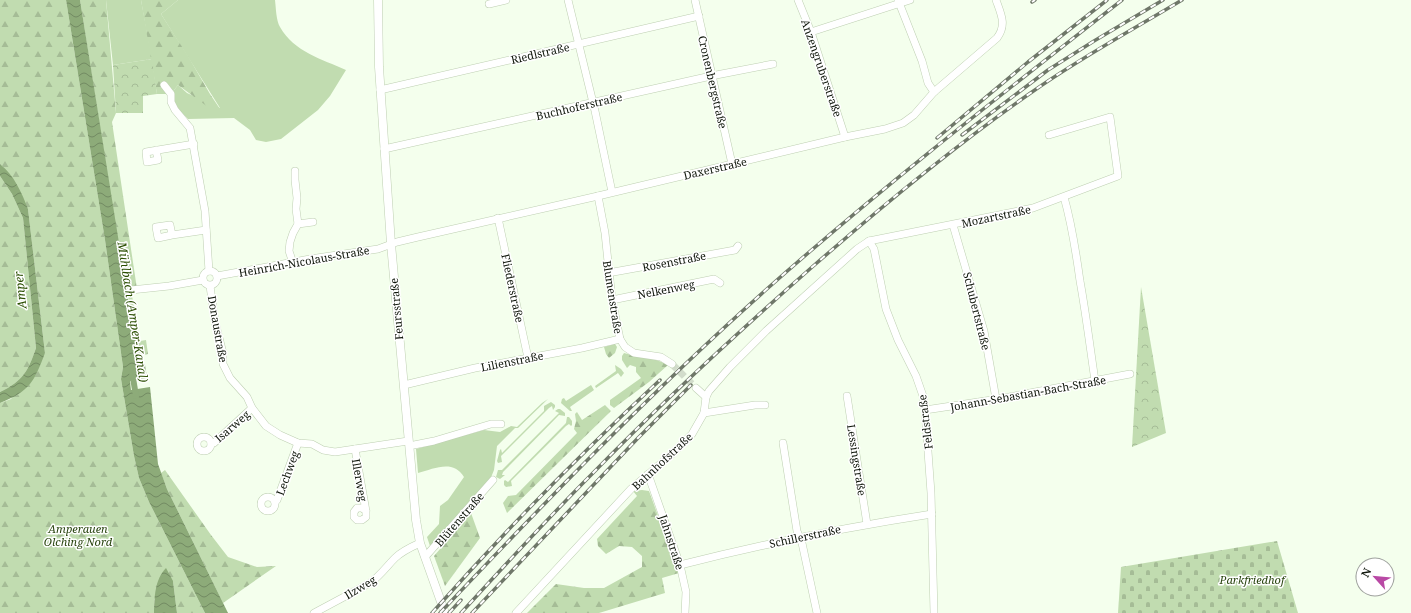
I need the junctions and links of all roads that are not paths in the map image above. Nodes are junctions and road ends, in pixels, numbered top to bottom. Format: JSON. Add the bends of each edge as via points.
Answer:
{"nodes":[{"id":1,"x":378,"y":0,"type":"edge"},
{"id":2,"x":506,"y":0,"type":"edge"},
{"id":3,"x":568,"y":0,"type":"edge"},
{"id":4,"x":695,"y":0,"type":"edge"},
{"id":5,"x":800,"y":0,"type":"edge"},
{"id":6,"x":910,"y":0,"type":"edge"},
{"id":7,"x":996,"y":0,"type":"edge"},
{"id":8,"x":899,"y":2,"type":"edge"},
{"id":9,"x":489,"y":4,"type":"dead end"},
{"id":10,"x":699,"y":16,"type":"junction"},
{"id":11,"x":811,"y":32,"type":"junction"},
{"id":12,"x":580,"y":44,"type":"junction"},
{"id":13,"x":773,"y":64,"type":"dead end"},
{"id":14,"x":712,"y":76,"type":"junction"},
{"id":15,"x":164,"y":85,"type":"dead end"},
{"id":16,"x":380,"y":90,"type":"junction"},
{"id":17,"x":934,"y":92,"type":"junction"},
{"id":18,"x":593,"y":103,"type":"junction"},
{"id":19,"x":1049,"y":135,"type":"dead end"},
{"id":20,"x":845,"y":137,"type":"junction"},
{"id":21,"x":194,"y":144,"type":"junction"},
{"id":22,"x":384,"y":149,"type":"junction"},
{"id":23,"x":156,"y":150,"type":"dead end"},
{"id":24,"x":732,"y":164,"type":"junction"},
{"id":25,"x":295,"y":171,"type":"dead end"},
{"id":26,"x":612,"y":192,"type":"junction"},
{"id":27,"x":598,"y":196,"type":"junction"},
{"id":28,"x":1064,"y":197,"type":"junction"},
{"id":29,"x":498,"y":218,"type":"junction"},
{"id":30,"x":313,"y":222,"type":"dead end"},
{"id":31,"x":298,"y":224,"type":"junction"},
{"id":32,"x":953,"y":224,"type":"junction"},
{"id":33,"x":206,"y":230,"type":"junction"},
{"id":34,"x":172,"y":236,"type":"dead end"},
{"id":35,"x":869,"y":241,"type":"junction"},
{"id":36,"x":391,"y":244,"type":"junction"},
{"id":37,"x":738,"y":246,"type":"dead end"},
{"id":38,"x":293,"y":263,"type":"junction"},
{"id":39,"x":209,"y":271,"type":"junction"},
{"id":40,"x":608,"y":273,"type":"junction"},
{"id":41,"x":217,"y":276,"type":"junction"},
{"id":42,"x":203,"y":280,"type":"junction"},
{"id":43,"x":720,"y":283,"type":"dead end"},
{"id":44,"x":210,"y":286,"type":"junction"},
{"id":45,"x":131,"y":290,"type":"dead end"},
{"id":46,"x":612,"y":300,"type":"junction"},
{"id":47,"x":620,"y":340,"type":"junction"},
{"id":48,"x":528,"y":358,"type":"junction"},
{"id":49,"x":672,"y":364,"type":"tunnel mouth"},
{"id":50,"x":1130,"y":374,"type":"dead end"},
{"id":51,"x":1095,"y":381,"type":"junction"},
{"id":52,"x":404,"y":385,"type":"junction"},
{"id":53,"x":696,"y":388,"type":"tunnel mouth"},
{"id":54,"x":847,"y":396,"type":"dead end"},
{"id":55,"x":706,"y":397,"type":"junction"},
{"id":56,"x":996,"y":399,"type":"junction"},
{"id":57,"x":765,"y":405,"type":"dead end"},
{"id":58,"x":252,"y":408,"type":"junction"},
{"id":59,"x":926,"y":410,"type":"junction"},
{"id":60,"x":704,"y":413,"type":"junction"},
{"id":61,"x":500,"y":424,"type":"dead end"},
{"id":62,"x":211,"y":443,"type":"dead end"},
{"id":63,"x":298,"y":443,"type":"junction"},
{"id":64,"x":411,"y":443,"type":"junction"},
{"id":65,"x":783,"y":443,"type":"dead end"},
{"id":66,"x":354,"y":450,"type":"junction"},
{"id":67,"x":648,"y":474,"type":"junction"},
{"id":68,"x":493,"y":480,"type":"dead end"},
{"id":69,"x":275,"y":502,"type":"dead end"},
{"id":70,"x":366,"y":511,"type":"dead end"},
{"id":71,"x":932,"y":514,"type":"junction"},
{"id":72,"x":867,"y":524,"type":"junction"},
{"id":73,"x":799,"y":537,"type":"junction"},
{"id":74,"x":420,"y":543,"type":"junction"},
{"id":75,"x":425,"y":557,"type":"junction"},
{"id":76,"x":680,"y":565,"type":"junction"},
{"id":77,"x":314,"y":613,"type":"edge"},
{"id":78,"x":445,"y":613,"type":"edge"},
{"id":79,"x":516,"y":613,"type":"edge"},
{"id":80,"x":685,"y":613,"type":"edge"},
{"id":81,"x":817,"y":613,"type":"edge"},
{"id":82,"x":934,"y":613,"type":"edge"}],
"edges":[{"from":1,"to":16,"type":"street","name":"Feursstraße"},
{"from":2,"to":9,"type":"street"},
{"from":3,"to":12,"type":"street"},
{"from":4,"to":10,"type":"street","name":"Cronenbergstraße"},
{"from":5,"to":11,"type":"street","name":"Anzengruberstraße"},
{"from":6,"to":8,"type":"street"},
{"from":7,"to":17,"type":"street","name":"Daxerstraße","via":[[1002,20],[1001,33]]},
{"from":8,"to":11,"type":"street"},
{"from":8,"to":17,"type":"street","via":[[928,83]]},
{"from":10,"to":12,"type":"street","name":"Riedlstraße"},
{"from":10,"to":14,"type":"street","name":"Cronenbergstraße"},
{"from":11,"to":20,"type":"street","name":"Anzengruberstraße"},
{"from":12,"to":16,"type":"street","name":"Riedlstraße"},
{"from":12,"to":18,"type":"street"},
{"from":13,"to":14,"type":"street","name":"Buchhoferstraße"},
{"from":14,"to":18,"type":"street","name":"Buchhoferstraße"},
{"from":14,"to":24,"type":"street","name":"Cronenbergstraße"},
{"from":15,"to":21,"type":"street","via":[[171,94],[175,110],[190,128]]},
{"from":16,"to":22,"type":"street","name":"Feursstraße"},
{"from":17,"to":20,"type":"street","name":"Daxerstraße","via":[[914,115],[903,123]]},
{"from":18,"to":22,"type":"street","name":"Buchhoferstraße"},
{"from":18,"to":26,"type":"street"},
{"from":19,"to":28,"type":"street","name":"Mozartstraße","via":[[1110,117],[1118,176]]},
{"from":20,"to":24,"type":"street","name":"Daxerstraße"},
{"from":21,"to":23,"type":"street"},
{"from":21,"to":33,"type":"street"},
{"from":22,"to":36,"type":"street","name":"Feursstraße"},
{"from":24,"to":26,"type":"street","name":"Daxerstraße"},
{"from":25,"to":31,"type":"street"},
{"from":26,"to":27,"type":"street","name":"Daxerstraße"},
{"from":27,"to":29,"type":"street","name":"Daxerstraße"},
{"from":27,"to":40,"type":"street","name":"Blumenstraße","via":[[605,233]]},
{"from":28,"to":32,"type":"street","name":"Mozartstraße","via":[[1033,208]]},
{"from":28,"to":51,"type":"street","via":[[1071,219]]},
{"from":29,"to":36,"type":"street","name":"Daxerstraße"},
{"from":29,"to":48,"type":"street","name":"Fliederstraße"},
{"from":30,"to":31,"type":"street"},
{"from":31,"to":38,"type":"street","via":[[290,242],[289,251]]},
{"from":32,"to":35,"type":"street","name":"Mozartstraße"},
{"from":32,"to":56,"type":"street","name":"Schubertstraße","via":[[984,331]]},
{"from":33,"to":34,"type":"street"},
{"from":33,"to":39,"type":"street"},
{"from":35,"to":55,"type":"street","name":"Bahnhofstraße","via":[[856,249],[766,331],[730,367]]},
{"from":35,"to":59,"type":"street","name":"Feldstraße","via":[[874,249],[886,309],[916,376]]},
{"from":36,"to":38,"type":"street","name":"Heinrich-Nicolaus-Straße","via":[[378,249]]},
{"from":36,"to":52,"type":"street","name":"Feursstraße"},
{"from":37,"to":40,"type":"street","name":"Rosenstraße","via":[[735,250]]},
{"from":38,"to":41,"type":"street","name":"Heinrich-Nicolaus-Straße"},
{"from":39,"to":41,"type":"street","via":[[215,272]]},
{"from":39,"to":42,"type":"street","via":[[204,274]]},
{"from":40,"to":46,"type":"street","name":"Blumenstraße"},
{"from":41,"to":44,"type":"street","name":"Donaustraße","via":[[216,283]]},
{"from":42,"to":44,"type":"street","name":"Donaustraße"},
{"from":42,"to":45,"type":"street"},
{"from":43,"to":46,"type":"street","name":"Nelkenweg","via":[[714,279]]},
{"from":44,"to":58,"type":"street","name":"Donaustraße","via":[[223,364]]},
{"from":46,"to":47,"type":"street","name":"Blumenstraße"},
{"from":47,"to":48,"type":"street","name":"Lilienstraße"},
{"from":47,"to":49,"type":"street","name":"Blumenstraße","via":[[630,351],[661,357]]},
{"from":48,"to":52,"type":"street","name":"Lilienstraße"},
{"from":50,"to":51,"type":"street","name":"Johann-Sebastian-Bach-Straße"},
{"from":51,"to":56,"type":"street","name":"Johann-Sebastian-Bach-Straße"},
{"from":52,"to":64,"type":"street","name":"Feursstraße"},
{"from":53,"to":55,"type":"street"},
{"from":54,"to":72,"type":"street","name":"Lessingstraße"},
{"from":55,"to":60,"type":"street","name":"Bahnhofstraße"},
{"from":56,"to":59,"type":"street","name":"Johann-Sebastian-Bach-Straße"},
{"from":57,"to":60,"type":"street","via":[[755,404]]},
{"from":58,"to":62,"type":"street","name":"Isarweg"},
{"from":58,"to":63,"type":"street","name":"Donaustraße","via":[[266,426]]},
{"from":59,"to":71,"type":"street","name":"Feldstraße"},
{"from":60,"to":67,"type":"street","name":"Bahnhofstraße","via":[[692,434]]},
{"from":61,"to":64,"type":"street","via":[[491,424],[434,441]]},
{"from":63,"to":66,"type":"street","name":"Donaustraße","via":[[312,444],[323,450],[335,452]]},
{"from":63,"to":69,"type":"street","name":"Lechweg"},
{"from":64,"to":66,"type":"street","name":"Donaustraße"},
{"from":64,"to":74,"type":"street","name":"Feursstraße"},
{"from":65,"to":73,"type":"street"},
{"from":66,"to":70,"type":"street","name":"Illerweg"},
{"from":67,"to":76,"type":"street","name":"Jahnstraße"},
{"from":67,"to":79,"type":"street","name":"Bahnhofstraße"},
{"from":68,"to":75,"type":"street","name":"Blütenstraße"},
{"from":71,"to":72,"type":"street","name":"Schillerstraße"},
{"from":71,"to":82,"type":"street","name":"Feldstraße"},
{"from":72,"to":73,"type":"street","name":"Schillerstraße"},
{"from":73,"to":76,"type":"street","name":"Schillerstraße"},
{"from":73,"to":81,"type":"street"},
{"from":74,"to":75,"type":"street","name":"Feursstraße"},
{"from":74,"to":77,"type":"street","name":"Ilzweg","via":[[407,548],[370,583]]},
{"from":75,"to":78,"type":"street","name":"Feursstraße"},
{"from":76,"to":80,"type":"street","name":"Jahnstraße","via":[[686,592]]}]}
